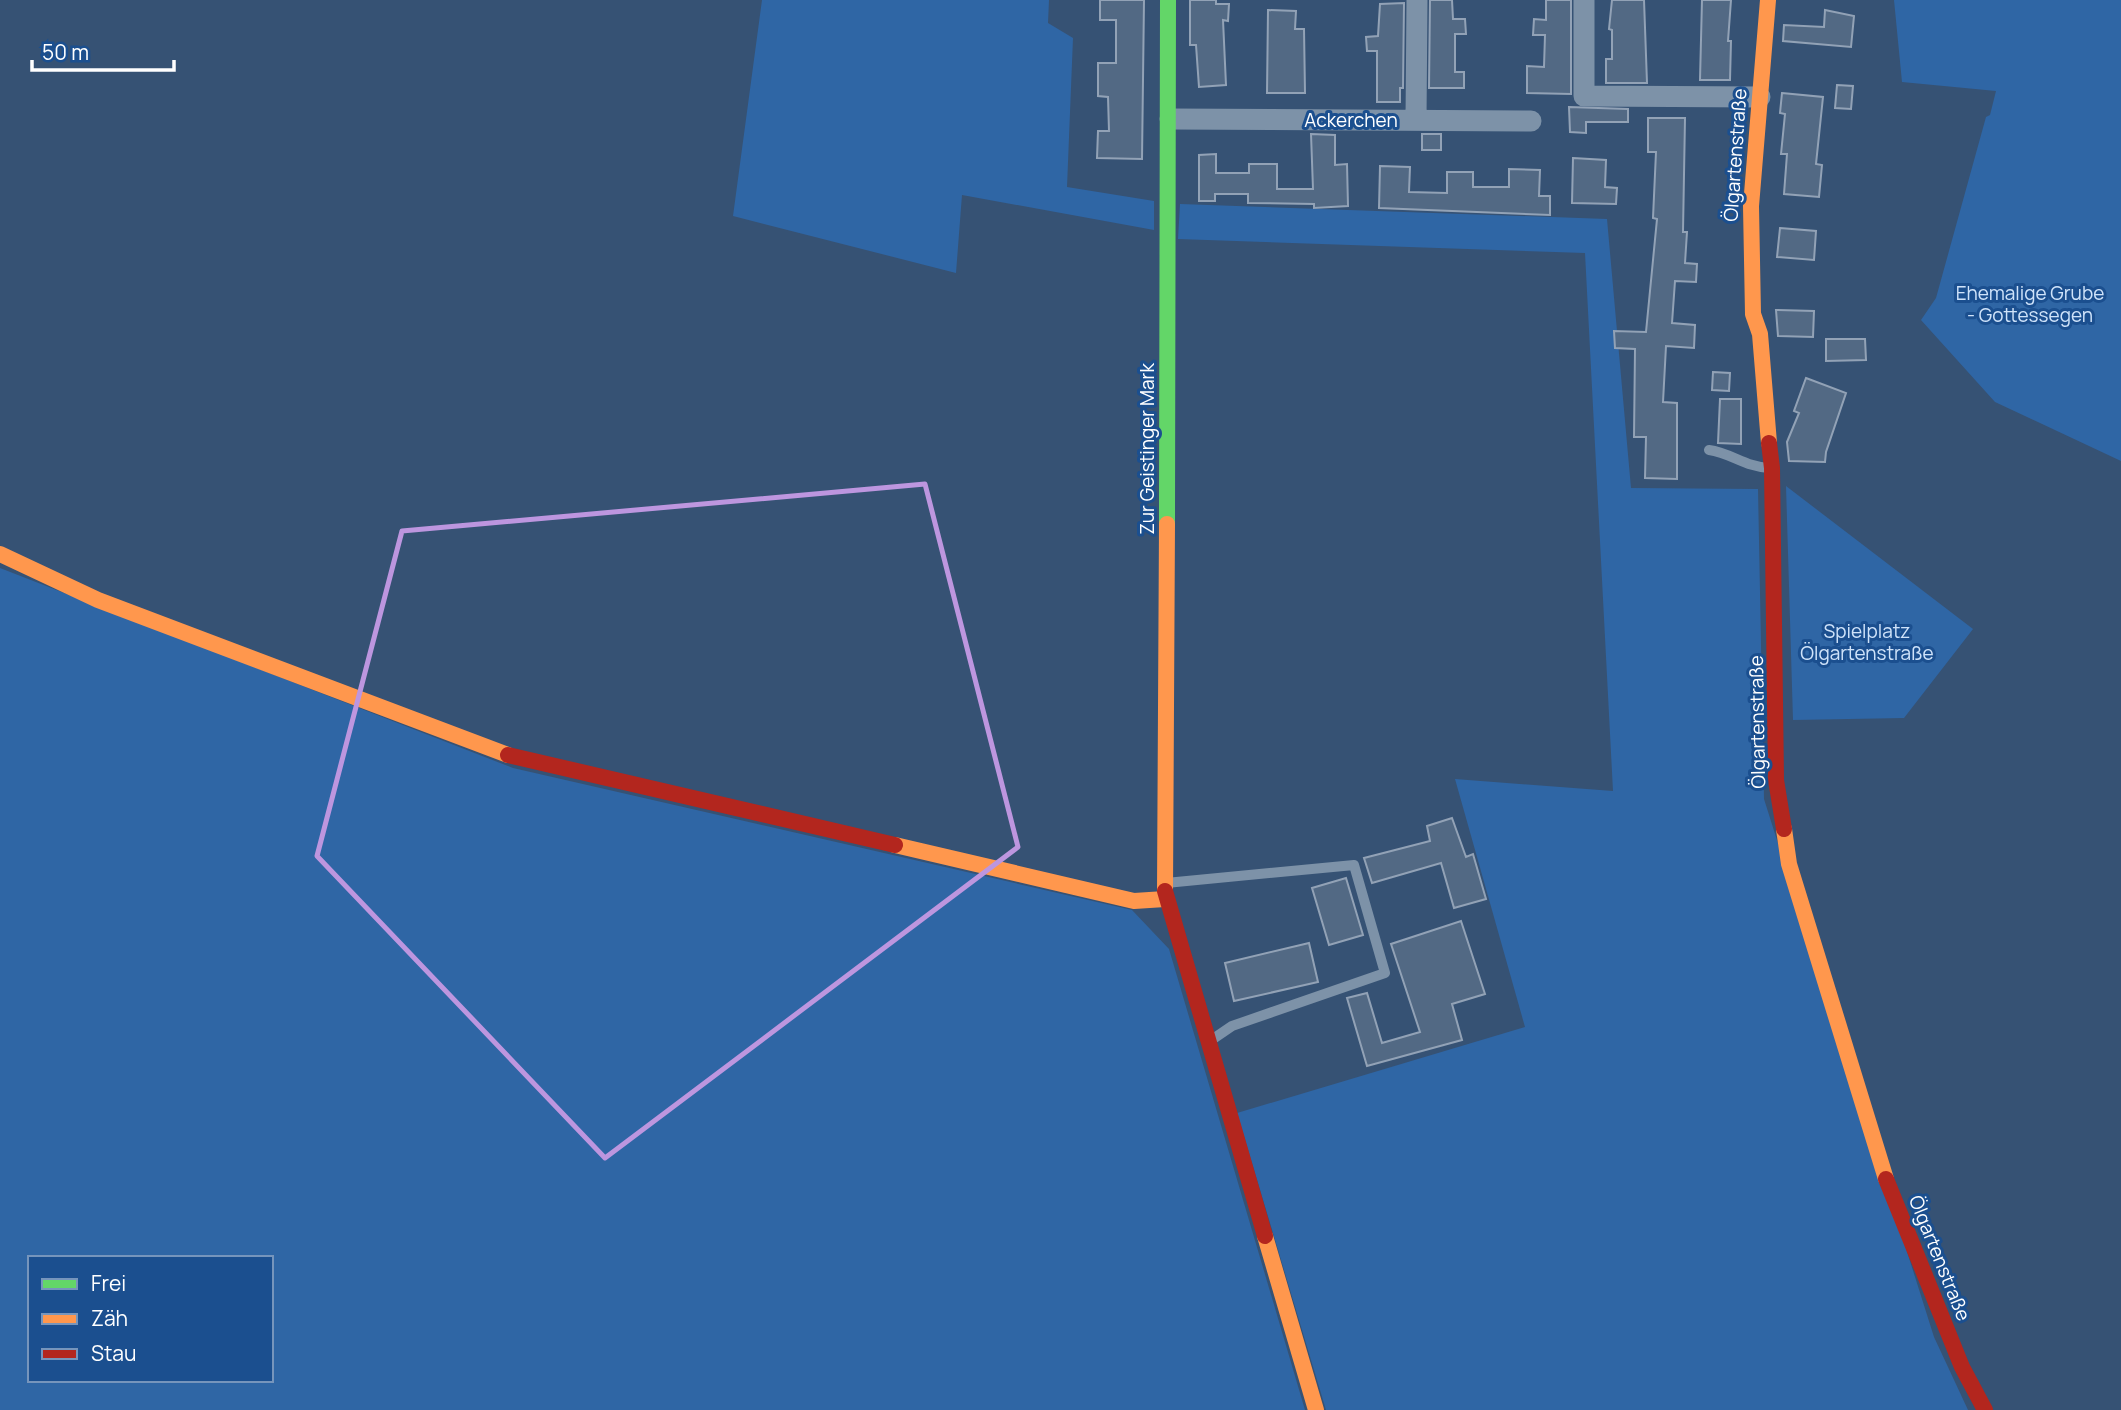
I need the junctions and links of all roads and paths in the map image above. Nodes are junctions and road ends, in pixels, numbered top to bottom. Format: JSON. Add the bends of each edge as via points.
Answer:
{"nodes":[{"id":1,"x":1168,"y":0,"type":"edge"},
{"id":2,"x":1417,"y":0,"type":"edge"},
{"id":3,"x":1584,"y":0,"type":"edge"},
{"id":4,"x":1768,"y":0,"type":"edge"},
{"id":5,"x":1760,"y":97,"type":"junction"},
{"id":6,"x":1170,"y":119,"type":"junction"},
{"id":7,"x":1416,"y":120,"type":"junction"},
{"id":8,"x":1531,"y":121,"type":"dead end"},
{"id":9,"x":1709,"y":450,"type":"dead end"},
{"id":10,"x":1772,"y":468,"type":"junction"},
{"id":11,"x":0,"y":554,"type":"edge"},
{"id":12,"x":1166,"y":891,"type":"junction"},
{"id":13,"x":1208,"y":1043,"type":"junction"},
{"id":14,"x":1316,"y":1410,"type":"edge"},
{"id":15,"x":1984,"y":1410,"type":"edge"}],
"edges":[{"from":1,"to":6,"type":"street","name":"Zur Geistinger Mark"},
{"from":2,"to":7,"type":"street"},
{"from":3,"to":5,"type":"street","via":[[1584,96]]},
{"from":4,"to":5,"type":"street","name":"Ölgartenstraße"},
{"from":5,"to":10,"type":"street","name":"Ölgartenstraße","via":[[1751,206],[1753,314],[1760,334]]},
{"from":6,"to":7,"type":"street","name":"Ackerchen"},
{"from":6,"to":12,"type":"street","name":"Zur Geistinger Mark"},
{"from":7,"to":8,"type":"street","name":"Ackerchen"},
{"from":9,"to":10,"type":"lane","via":[[1754,467]]},
{"from":10,"to":15,"type":"street","name":"Ölgartenstraße","via":[[1776,780],[1789,864],[1891,1194]]},
{"from":11,"to":12,"type":"street","via":[[98,600],[511,756],[1134,901]]},
{"from":12,"to":13,"type":"street","name":"Zur Geistinger Mark"},
{"from":12,"to":13,"type":"lane","via":[[1354,865],[1385,973],[1232,1026]]},
{"from":13,"to":14,"type":"street","name":"Zur Geistinger Mark"}]}
